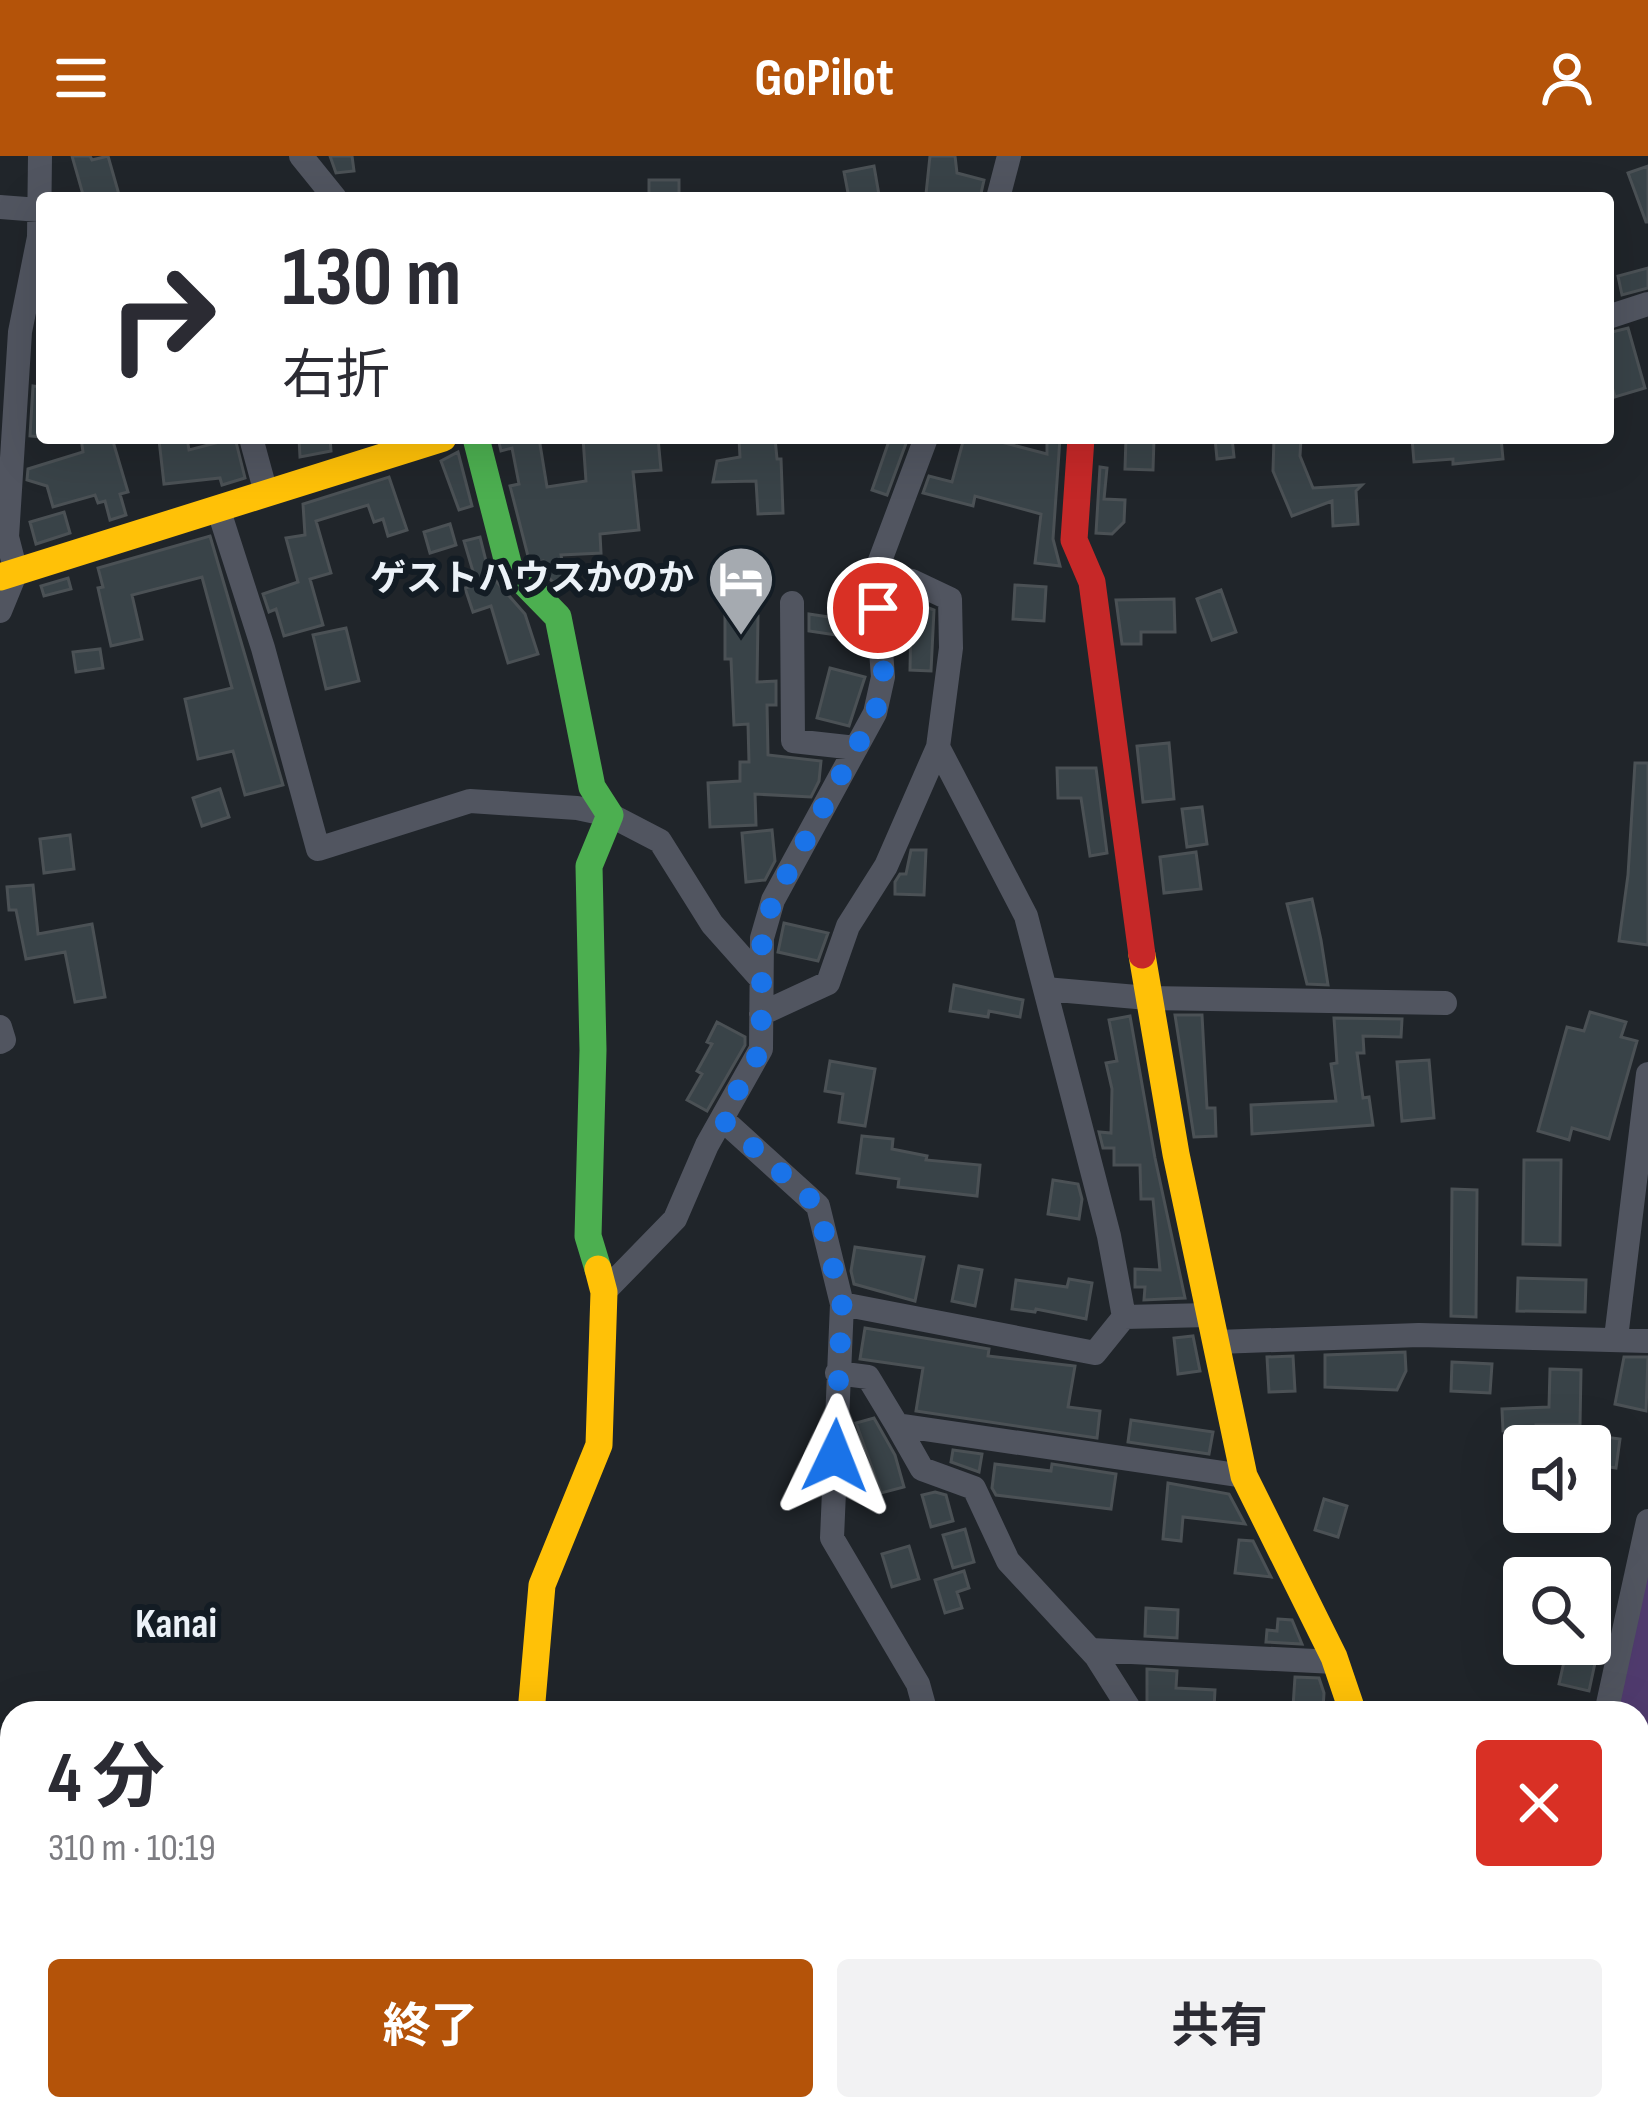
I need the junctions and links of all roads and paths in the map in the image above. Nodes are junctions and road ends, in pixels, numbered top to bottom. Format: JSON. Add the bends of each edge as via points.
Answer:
{"nodes":[{"id":1,"x":40,"y":156,"type":"edge"},
{"id":2,"x":301,"y":156,"type":"edge"},
{"id":3,"x":1009,"y":156,"type":"edge"},
{"id":4,"x":39,"y":192,"type":"edge"},
{"id":5,"x":330,"y":192,"type":"edge"},
{"id":6,"x":1000,"y":192,"type":"edge"},
{"id":7,"x":0,"y":207,"type":"edge"},
{"id":8,"x":36,"y":210,"type":"edge"},
{"id":9,"x":36,"y":252,"type":"edge"},
{"id":10,"x":1648,"y":304,"type":"edge"},
{"id":11,"x":1614,"y":315,"type":"edge"},
{"id":12,"x":253,"y":444,"type":"edge"},
{"id":13,"x":424,"y":444,"type":"edge"},
{"id":14,"x":478,"y":444,"type":"edge"},
{"id":15,"x":924,"y":444,"type":"edge"},
{"id":16,"x":1081,"y":444,"type":"edge"},
{"id":17,"x":266,"y":493,"type":"junction"},
{"id":18,"x":218,"y":508,"type":"junction"},
{"id":19,"x":8,"y":574,"type":"edge"},
{"id":20,"x":875,"y":574,"type":"junction"},
{"id":21,"x":793,"y":603,"type":"dead end"},
{"id":22,"x":0,"y":610,"type":"edge"},
{"id":23,"x":938,"y":747,"type":"junction"},
{"id":24,"x":856,"y":748,"type":"junction"},
{"id":25,"x":610,"y":814,"type":"junction"},
{"id":26,"x":761,"y":979,"type":"junction"},
{"id":27,"x":1045,"y":989,"type":"junction"},
{"id":28,"x":1148,"y":998,"type":"junction"},
{"id":29,"x":1445,"y":1004,"type":"dead end"},
{"id":30,"x":761,"y":1014,"type":"junction"},
{"id":31,"x":0,"y":1027,"type":"edge"},
{"id":32,"x":0,"y":1042,"type":"edge"},
{"id":33,"x":1648,"y":1074,"type":"edge"},
{"id":34,"x":722,"y":1119,"type":"junction"},
{"id":35,"x":604,"y":1292,"type":"junction"},
{"id":36,"x":842,"y":1304,"type":"junction"},
{"id":37,"x":1124,"y":1317,"type":"junction"},
{"id":38,"x":1213,"y":1328,"type":"junction"},
{"id":39,"x":1616,"y":1338,"type":"junction"},
{"id":40,"x":1648,"y":1342,"type":"edge"},
{"id":41,"x":837,"y":1373,"type":"junction"},
{"id":42,"x":897,"y":1425,"type":"junction"},
{"id":43,"x":1244,"y":1476,"type":"junction"},
{"id":44,"x":1648,"y":1521,"type":"edge"},
{"id":45,"x":1091,"y":1650,"type":"junction"},
{"id":46,"x":1335,"y":1662,"type":"junction"},
{"id":47,"x":532,"y":1701,"type":"edge"},
{"id":48,"x":923,"y":1701,"type":"edge"},
{"id":49,"x":1124,"y":1701,"type":"edge"},
{"id":50,"x":1349,"y":1701,"type":"edge"},
{"id":51,"x":1609,"y":1701,"type":"edge"}],
"edges":[{"from":1,"to":4,"type":"street"},
{"from":2,"to":5,"type":"street"},
{"from":3,"to":6,"type":"street"},
{"from":7,"to":8,"type":"street"},
{"from":9,"to":19,"type":"street","via":[[20,332]]},
{"from":10,"to":11,"type":"street"},
{"from":12,"to":17,"type":"street"},
{"from":13,"to":17,"type":"street"},
{"from":14,"to":25,"type":"street","via":[[509,567],[557,617],[592,787]]},
{"from":15,"to":20,"type":"street"},
{"from":16,"to":28,"type":"street","via":[[1073,540],[1092,582]]},
{"from":17,"to":18,"type":"street"},
{"from":18,"to":19,"type":"street"},
{"from":18,"to":25,"type":"street","via":[[318,849],[470,801]]},
{"from":19,"to":22,"type":"street"},
{"from":20,"to":23,"type":"street","via":[[912,580],[950,599]]},
{"from":20,"to":24,"type":"street","via":[[884,677]]},
{"from":21,"to":24,"type":"street","via":[[793,741]]},
{"from":23,"to":27,"type":"street","via":[[1026,916]]},
{"from":23,"to":30,"type":"street","via":[[828,983]]},
{"from":24,"to":26,"type":"street","via":[[773,900]]},
{"from":25,"to":26,"type":"street","via":[[660,841],[712,924]]},
{"from":25,"to":35,"type":"street","via":[[589,866],[588,1236]]},
{"from":26,"to":30,"type":"street"},
{"from":27,"to":28,"type":"street"},
{"from":27,"to":37,"type":"street"},
{"from":28,"to":29,"type":"street"},
{"from":28,"to":38,"type":"street"},
{"from":30,"to":34,"type":"street","via":[[761,1049]]},
{"from":31,"to":32,"type":"street"},
{"from":33,"to":39,"type":"street"},
{"from":34,"to":35,"type":"street","via":[[674,1220]]},
{"from":34,"to":36,"type":"street","via":[[818,1206]]},
{"from":35,"to":47,"type":"street","via":[[598,1444],[542,1585]]},
{"from":36,"to":37,"type":"street","via":[[1095,1353]]},
{"from":36,"to":41,"type":"street"},
{"from":37,"to":38,"type":"street"},
{"from":38,"to":39,"type":"street"},
{"from":38,"to":43,"type":"street"},
{"from":39,"to":40,"type":"street"},
{"from":41,"to":42,"type":"street","via":[[868,1377]]},
{"from":41,"to":48,"type":"street","via":[[832,1538]]},
{"from":42,"to":43,"type":"street"},
{"from":42,"to":45,"type":"street","via":[[922,1469],[974,1488],[1008,1561]]},
{"from":43,"to":46,"type":"street"},
{"from":44,"to":51,"type":"street"},
{"from":45,"to":46,"type":"street"},
{"from":45,"to":49,"type":"street"},
{"from":46,"to":50,"type":"street"}]}
